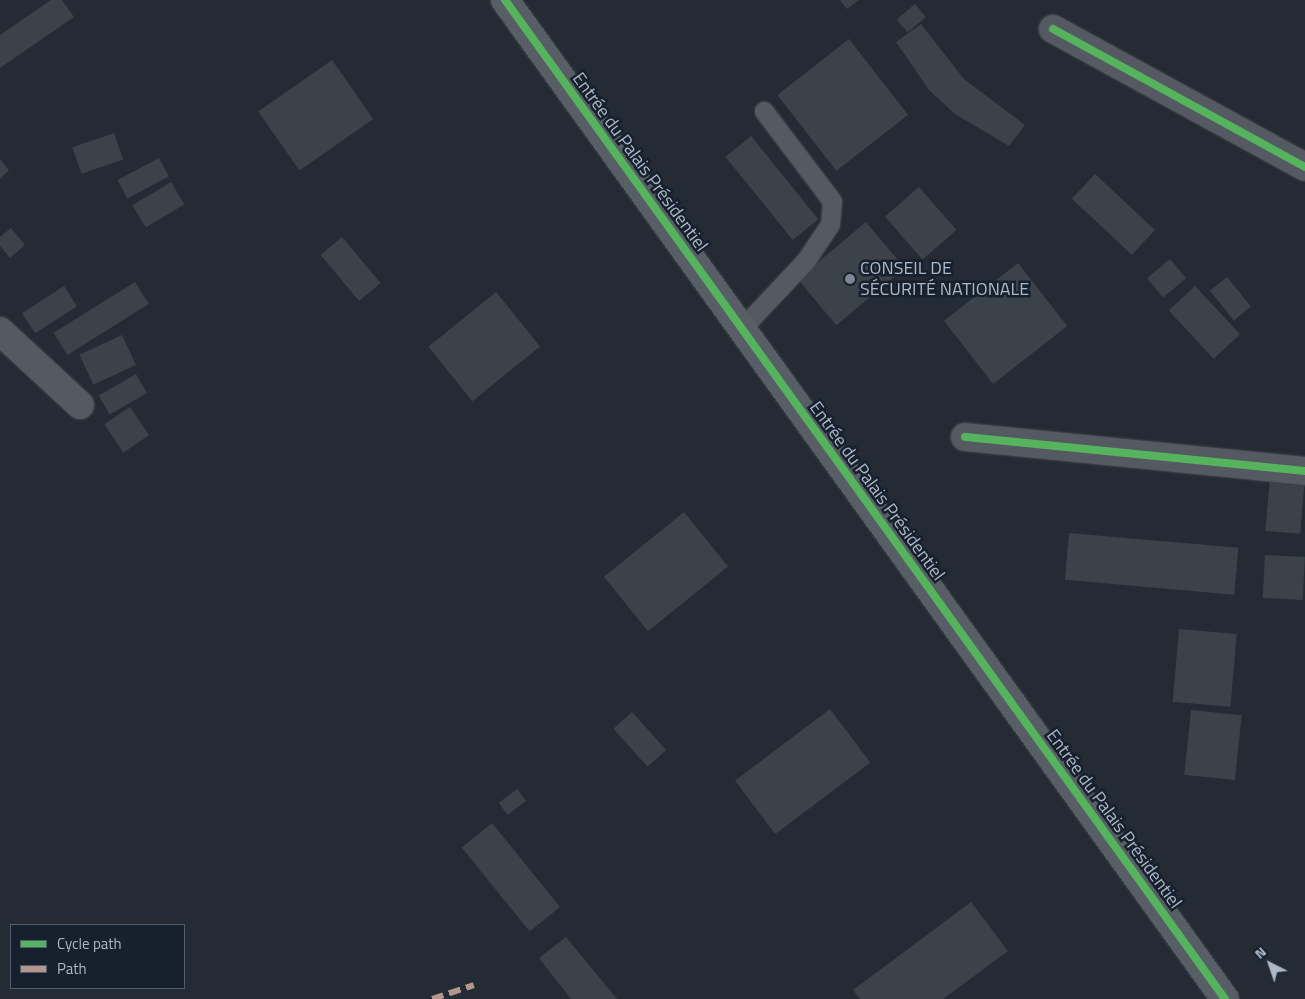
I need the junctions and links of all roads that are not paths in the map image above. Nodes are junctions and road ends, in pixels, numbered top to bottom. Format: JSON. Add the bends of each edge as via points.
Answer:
{"nodes":[{"id":1,"x":505,"y":0,"type":"edge"},
{"id":2,"x":1053,"y":28,"type":"dead end"},
{"id":3,"x":764,"y":111,"type":"dead end"},
{"id":4,"x":1305,"y":167,"type":"edge"},
{"id":5,"x":742,"y":328,"type":"junction"},
{"id":6,"x":0,"y":331,"type":"edge"},
{"id":7,"x":80,"y":405,"type":"dead end"},
{"id":8,"x":965,"y":437,"type":"dead end"},
{"id":9,"x":1305,"y":471,"type":"edge"},
{"id":10,"x":1226,"y":999,"type":"edge"}],
"edges":[{"from":1,"to":5,"type":"street","name":"Entrée du Palais Présidentiel"},
{"from":2,"to":4,"type":"street"},
{"from":3,"to":5,"type":"lane","via":[[832,201],[830,224],[806,260]]},
{"from":5,"to":10,"type":"street","name":"Entrée du Palais Présidentiel"},
{"from":6,"to":7,"type":"street"},
{"from":8,"to":9,"type":"street"}]}
